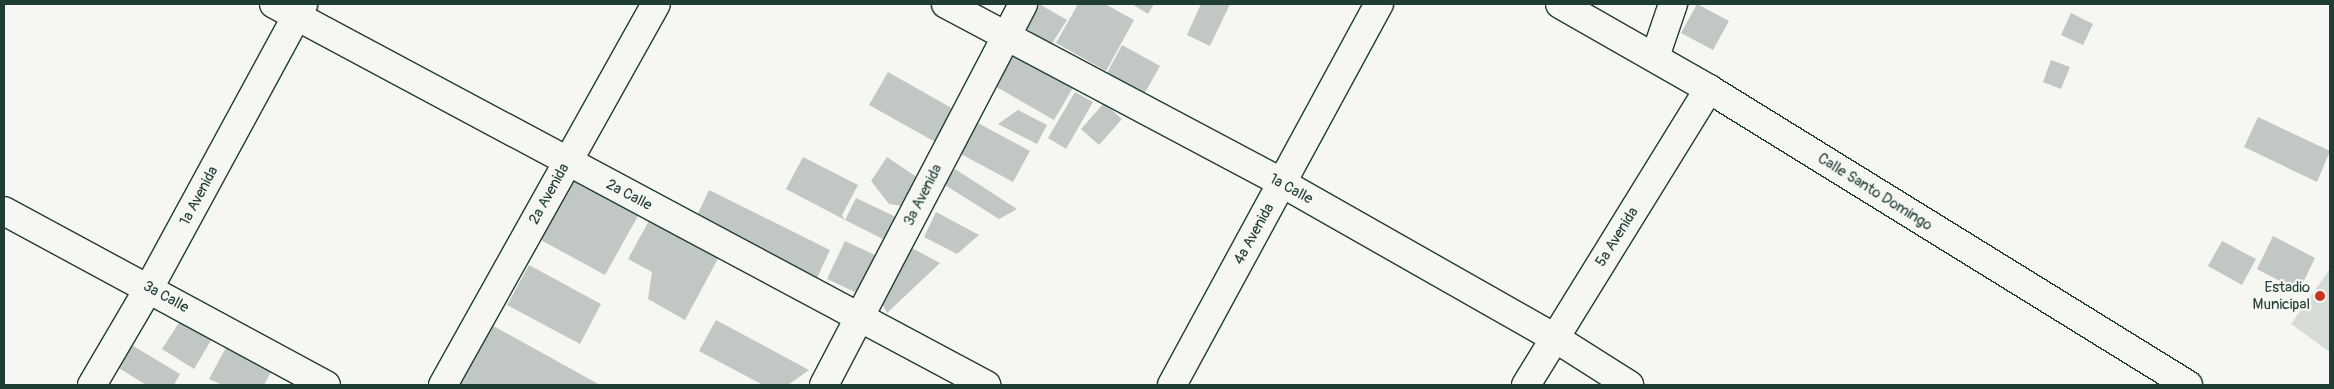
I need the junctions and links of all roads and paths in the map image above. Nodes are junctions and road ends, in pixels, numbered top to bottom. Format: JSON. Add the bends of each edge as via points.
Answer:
{"nodes":[{"id":1,"x":656,"y":4,"type":"edge"},
{"id":2,"x":946,"y":4,"type":"edge"},
{"id":3,"x":1023,"y":4,"type":"edge"},
{"id":4,"x":1379,"y":4,"type":"edge"},
{"id":5,"x":1560,"y":4,"type":"edge"},
{"id":6,"x":1673,"y":4,"type":"edge"},
{"id":7,"x":291,"y":8,"type":"edge"},
{"id":8,"x":1005,"y":36,"type":"junction"},
{"id":9,"x":1655,"y":57,"type":"junction"},
{"id":10,"x":1709,"y":89,"type":"junction"},
{"id":11,"x":567,"y":161,"type":"junction"},
{"id":12,"x":1282,"y":183,"type":"junction"},
{"id":13,"x":4,"y":211,"type":"edge"},
{"id":14,"x":149,"y":288,"type":"junction"},
{"id":15,"x":859,"y":318,"type":"junction"},
{"id":16,"x":1555,"y":338,"type":"junction"},
{"id":17,"x":92,"y":385,"type":"edge"},
{"id":18,"x":326,"y":385,"type":"edge"},
{"id":19,"x":443,"y":385,"type":"edge"},
{"id":20,"x":824,"y":385,"type":"edge"},
{"id":21,"x":986,"y":385,"type":"edge"},
{"id":22,"x":1172,"y":385,"type":"edge"},
{"id":23,"x":1526,"y":385,"type":"edge"},
{"id":24,"x":1629,"y":385,"type":"edge"},
{"id":25,"x":2188,"y":385,"type":"edge"}],
"edges":[{"from":1,"to":11,"type":"street","name":"2a Avenida"},
{"from":2,"to":8,"type":"street","name":"1a Calle"},
{"from":3,"to":8,"type":"street","name":"3a Avenida"},
{"from":4,"to":12,"type":"street","name":"4a Avenida"},
{"from":5,"to":9,"type":"street","name":"Calle Santo Domingo"},
{"from":6,"to":9,"type":"street"},
{"from":7,"to":11,"type":"street","name":"2a Calle"},
{"from":7,"to":14,"type":"street","name":"1a Avenida"},
{"from":8,"to":12,"type":"street","name":"1a Calle"},
{"from":8,"to":15,"type":"street","name":"3a Avenida"},
{"from":9,"to":10,"type":"street","name":"Calle Santo Domingo"},
{"from":10,"to":16,"type":"street","name":"5a Avenida"},
{"from":10,"to":25,"type":"street","name":"Calle Santo Domingo"},
{"from":11,"to":15,"type":"street","name":"2a Calle"},
{"from":11,"to":19,"type":"street","name":"2a Avenida"},
{"from":12,"to":16,"type":"street","name":"1a Calle"},
{"from":12,"to":22,"type":"street","name":"4a Avenida"},
{"from":13,"to":14,"type":"street","name":"3a Calle"},
{"from":14,"to":17,"type":"street","name":"1a Avenida"},
{"from":14,"to":18,"type":"street","name":"3a Calle"},
{"from":15,"to":20,"type":"street","name":"3a Avenida"},
{"from":15,"to":21,"type":"street","name":"2a Calle"},
{"from":16,"to":23,"type":"street","name":"5a Avenida"},
{"from":16,"to":24,"type":"street","name":"1a Calle"}]}
